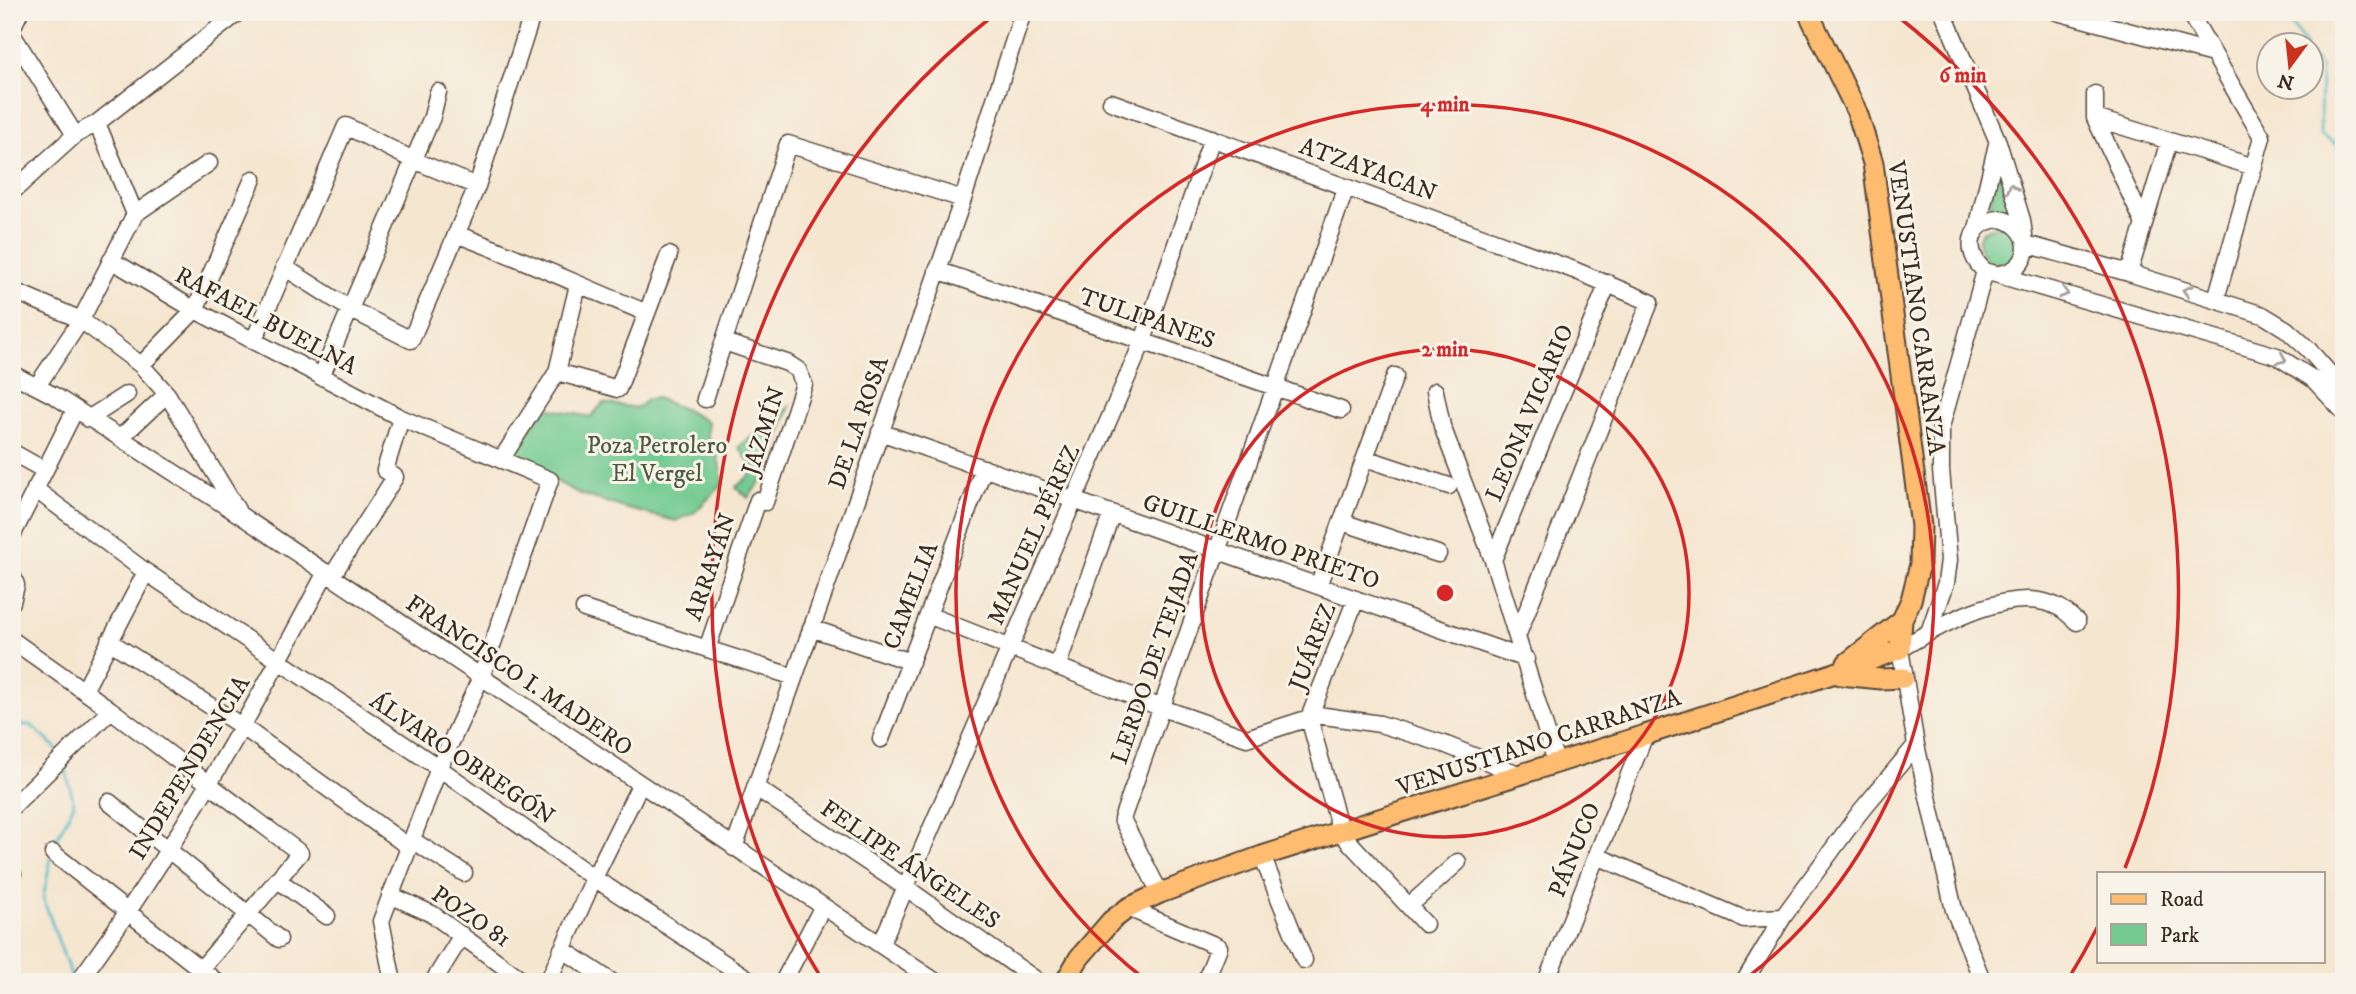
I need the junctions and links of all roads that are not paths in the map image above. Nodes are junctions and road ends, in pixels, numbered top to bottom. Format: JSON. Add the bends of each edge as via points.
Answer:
{"nodes":[{"id":1,"x":20,"y":12,"type":"edge"},
{"id":2,"x":239,"y":12,"type":"edge"},
{"id":3,"x":533,"y":12,"type":"edge"},
{"id":4,"x":1023,"y":12,"type":"edge"},
{"id":5,"x":1808,"y":12,"type":"edge"},
{"id":6,"x":2057,"y":12,"type":"edge"},
{"id":7,"x":2189,"y":12,"type":"edge"},
{"id":8,"x":1950,"y":14,"type":"edge"},
{"id":9,"x":2095,"y":17,"type":"edge"},
{"id":10,"x":12,"y":28,"type":"edge"},
{"id":11,"x":12,"y":34,"type":"edge"},
{"id":12,"x":2213,"y":54,"type":"junction"},
{"id":13,"x":438,"y":92,"type":"dead end"},
{"id":14,"x":2095,"y":94,"type":"dead end"},
{"id":15,"x":1111,"y":102,"type":"dead end"},
{"id":16,"x":2095,"y":118,"type":"junction"},
{"id":17,"x":97,"y":123,"type":"junction"},
{"id":18,"x":75,"y":135,"type":"junction"},
{"id":19,"x":1212,"y":138,"type":"junction"},
{"id":20,"x":2169,"y":141,"type":"junction"},
{"id":21,"x":1998,"y":142,"type":"junction"},
{"id":22,"x":413,"y":160,"type":"junction"},
{"id":23,"x":209,"y":163,"type":"dead end"},
{"id":24,"x":2254,"y":167,"type":"junction"},
{"id":25,"x":253,"y":179,"type":"dead end"},
{"id":26,"x":477,"y":186,"type":"junction"},
{"id":27,"x":12,"y":192,"type":"edge"},
{"id":28,"x":1343,"y":196,"type":"dead end"},
{"id":29,"x":962,"y":199,"type":"junction"},
{"id":30,"x":135,"y":214,"type":"junction"},
{"id":31,"x":2143,"y":222,"type":"junction"},
{"id":32,"x":1977,"y":229,"type":"junction"},
{"id":33,"x":456,"y":234,"type":"junction"},
{"id":34,"x":2025,"y":239,"type":"junction"},
{"id":35,"x":669,"y":255,"type":"dead end"},
{"id":36,"x":111,"y":260,"type":"junction"},
{"id":37,"x":284,"y":267,"type":"junction"},
{"id":38,"x":937,"y":270,"type":"junction"},
{"id":39,"x":1992,"y":273,"type":"junction"},
{"id":40,"x":2129,"y":273,"type":"junction"},
{"id":41,"x":1608,"y":283,"type":"junction"},
{"id":42,"x":578,"y":285,"type":"junction"},
{"id":43,"x":12,"y":290,"type":"edge"},
{"id":44,"x":2216,"y":299,"type":"junction"},
{"id":45,"x":350,"y":309,"type":"junction"},
{"id":46,"x":194,"y":310,"type":"junction"},
{"id":47,"x":647,"y":313,"type":"junction"},
{"id":48,"x":81,"y":320,"type":"junction"},
{"id":49,"x":254,"y":340,"type":"junction"},
{"id":50,"x":1143,"y":341,"type":"junction"},
{"id":51,"x":724,"y":342,"type":"junction"},
{"id":52,"x":141,"y":365,"type":"junction"},
{"id":53,"x":557,"y":372,"type":"junction"},
{"id":54,"x":12,"y":374,"type":"edge"},
{"id":55,"x":1395,"y":376,"type":"dead end"},
{"id":56,"x":321,"y":377,"type":"junction"},
{"id":57,"x":37,"y":386,"type":"junction"},
{"id":58,"x":1275,"y":387,"type":"junction"},
{"id":59,"x":2344,"y":390,"type":"edge"},
{"id":60,"x":1435,"y":391,"type":"dead end"},
{"id":61,"x":127,"y":394,"type":"dead end"},
{"id":62,"x":167,"y":394,"type":"junction"},
{"id":63,"x":705,"y":398,"type":"dead end"},
{"id":64,"x":1341,"y":410,"type":"dead end"},
{"id":65,"x":2344,"y":412,"type":"edge"},
{"id":66,"x":81,"y":415,"type":"junction"},
{"id":67,"x":401,"y":418,"type":"junction"},
{"id":68,"x":880,"y":432,"type":"junction"},
{"id":69,"x":120,"y":438,"type":"junction"},
{"id":70,"x":12,"y":452,"type":"edge"},
{"id":71,"x":1365,"y":458,"type":"junction"},
{"id":72,"x":501,"y":460,"type":"junction"},
{"id":73,"x":984,"y":468,"type":"junction"},
{"id":74,"x":44,"y":470,"type":"junction"},
{"id":75,"x":1449,"y":486,"type":"dead end"},
{"id":76,"x":35,"y":489,"type":"junction"},
{"id":77,"x":1074,"y":500,"type":"junction"},
{"id":78,"x":762,"y":501,"type":"joint"},
{"id":79,"x":1112,"y":513,"type":"junction"},
{"id":80,"x":240,"y":515,"type":"junction"},
{"id":81,"x":1342,"y":522,"type":"junction"},
{"id":82,"x":12,"y":536,"type":"edge"},
{"id":83,"x":1217,"y":550,"type":"junction"},
{"id":84,"x":1438,"y":554,"type":"dead end"},
{"id":85,"x":1493,"y":560,"type":"junction"},
{"id":86,"x":145,"y":572,"type":"junction"},
{"id":87,"x":12,"y":574,"type":"edge"},
{"id":88,"x":329,"y":574,"type":"junction"},
{"id":89,"x":1318,"y":586,"type":"junction"},
{"id":90,"x":1356,"y":599,"type":"junction"},
{"id":91,"x":12,"y":602,"type":"edge"},
{"id":92,"x":584,"y":609,"type":"dead end"},
{"id":93,"x":928,"y":615,"type":"junction"},
{"id":94,"x":1902,"y":620,"type":"junction"},
{"id":95,"x":2077,"y":622,"type":"dead end"},
{"id":96,"x":811,"y":628,"type":"junction"},
{"id":97,"x":1929,"y":632,"type":"junction"},
{"id":98,"x":1518,"y":634,"type":"junction"},
{"id":99,"x":12,"y":640,"type":"edge"},
{"id":100,"x":109,"y":641,"type":"junction"},
{"id":101,"x":1009,"y":648,"type":"junction"},
{"id":102,"x":707,"y":649,"type":"junction"},
{"id":103,"x":1900,"y":649,"type":"junction"},
{"id":104,"x":1526,"y":659,"type":"junction"},
{"id":105,"x":911,"y":662,"type":"junction"},
{"id":106,"x":279,"y":663,"type":"junction"},
{"id":107,"x":1057,"y":667,"type":"junction"},
{"id":108,"x":1832,"y":674,"type":"junction"},
{"id":109,"x":481,"y":677,"type":"junction"},
{"id":110,"x":794,"y":677,"type":"junction"},
{"id":111,"x":1903,"y":678,"type":"junction"},
{"id":112,"x":84,"y":691,"type":"junction"},
{"id":113,"x":1162,"y":708,"type":"junction"},
{"id":114,"x":111,"y":710,"type":"junction"},
{"id":115,"x":1310,"y":716,"type":"junction"},
{"id":116,"x":243,"y":727,"type":"junction"},
{"id":117,"x":1645,"y":735,"type":"junction"},
{"id":118,"x":881,"y":739,"type":"dead end"},
{"id":119,"x":1916,"y":745,"type":"junction"},
{"id":120,"x":1556,"y":762,"type":"junction"},
{"id":121,"x":439,"y":768,"type":"junction"},
{"id":122,"x":1518,"y":774,"type":"junction"},
{"id":123,"x":210,"y":784,"type":"junction"},
{"id":124,"x":640,"y":785,"type":"junction"},
{"id":125,"x":755,"y":787,"type":"junction"},
{"id":126,"x":109,"y":802,"type":"dead end"},
{"id":127,"x":12,"y":807,"type":"edge"},
{"id":128,"x":1341,"y":833,"type":"junction"},
{"id":129,"x":411,"y":844,"type":"junction"},
{"id":130,"x":734,"y":848,"type":"junction"},
{"id":131,"x":169,"y":849,"type":"junction"},
{"id":132,"x":53,"y":853,"type":"dead end"},
{"id":133,"x":1262,"y":856,"type":"junction"},
{"id":134,"x":1597,"y":856,"type":"junction"},
{"id":135,"x":1458,"y":862,"type":"dead end"},
{"id":136,"x":464,"y":873,"type":"dead end"},
{"id":137,"x":594,"y":878,"type":"junction"},
{"id":138,"x":278,"y":880,"type":"junction"},
{"id":139,"x":905,"y":887,"type":"junction"},
{"id":140,"x":1160,"y":892,"type":"junction"},
{"id":141,"x":390,"y":895,"type":"junction"},
{"id":142,"x":823,"y":906,"type":"junction"},
{"id":143,"x":1409,"y":906,"type":"junction"},
{"id":144,"x":1128,"y":908,"type":"junction"},
{"id":145,"x":129,"y":913,"type":"junction"},
{"id":146,"x":249,"y":914,"type":"junction"},
{"id":147,"x":327,"y":916,"type":"dead end"},
{"id":148,"x":1783,"y":917,"type":"junction"},
{"id":149,"x":1425,"y":924,"type":"dead end"},
{"id":150,"x":462,"y":935,"type":"junction"},
{"id":151,"x":279,"y":939,"type":"dead end"},
{"id":152,"x":881,"y":944,"type":"junction"},
{"id":153,"x":562,"y":949,"type":"junction"},
{"id":154,"x":1304,"y":960,"type":"dead end"},
{"id":155,"x":201,"y":969,"type":"junction"},
{"id":156,"x":80,"y":978,"type":"dead end"},
{"id":157,"x":190,"y":982,"type":"edge"},
{"id":158,"x":217,"y":982,"type":"edge"},
{"id":159,"x":393,"y":982,"type":"edge"},
{"id":160,"x":433,"y":982,"type":"edge"},
{"id":161,"x":525,"y":982,"type":"edge"},
{"id":162,"x":548,"y":982,"type":"edge"},
{"id":163,"x":612,"y":982,"type":"edge"},
{"id":164,"x":753,"y":982,"type":"edge"},
{"id":165,"x":783,"y":982,"type":"edge"},
{"id":166,"x":936,"y":982,"type":"edge"},
{"id":167,"x":1039,"y":982,"type":"edge"},
{"id":168,"x":1065,"y":982,"type":"edge"},
{"id":169,"x":1205,"y":982,"type":"edge"},
{"id":170,"x":1546,"y":982,"type":"edge"},
{"id":171,"x":1744,"y":982,"type":"edge"},
{"id":172,"x":1983,"y":982,"type":"edge"}],
"edges":[{"from":1,"to":10,"type":"street"},
{"from":2,"to":17,"type":"street"},
{"from":3,"to":26,"type":"street"},
{"from":4,"to":29,"type":"street","name":"DE LA ROSA"},
{"from":5,"to":94,"type":"main road","name":"VENUSTIANO CARRANZA","via":[[1857,112],[1873,163],[1921,526],[1920,564]]},
{"from":6,"to":9,"type":"street"},
{"from":7,"to":12,"type":"street"},
{"from":8,"to":21,"type":"street"},
{"from":9,"to":12,"type":"street"},
{"from":11,"to":18,"type":"street"},
{"from":12,"to":24,"type":"street","via":[[2262,137]]},
{"from":13,"to":22,"type":"street"},
{"from":14,"to":16,"type":"street"},
{"from":15,"to":19,"type":"street","name":"ATZAYACAN"},
{"from":16,"to":20,"type":"street"},
{"from":16,"to":31,"type":"street"},
{"from":17,"to":18,"type":"street"},
{"from":17,"to":30,"type":"street"},
{"from":18,"to":27,"type":"street"},
{"from":19,"to":41,"type":"street","name":"ATZAYACAN"},
{"from":19,"to":50,"type":"street","name":"MANUEL PÉREZ"},
{"from":20,"to":24,"type":"street"},
{"from":20,"to":31,"type":"street"},
{"from":21,"to":32,"type":"street"},
{"from":34,"to":21,"type":"street","one_way":true},
{"from":22,"to":26,"type":"street"},
{"from":22,"to":37,"type":"street","via":[[346,126]]},
{"from":22,"to":45,"type":"street"},
{"from":23,"to":30,"type":"street"},
{"from":24,"to":44,"type":"street"},
{"from":25,"to":46,"type":"street"},
{"from":26,"to":33,"type":"street"},
{"from":28,"to":58,"type":"street","name":"LERDO DE TEJADA"},
{"from":29,"to":38,"type":"street","name":"DE LA ROSA"},
{"from":29,"to":51,"type":"street","via":[[788,144]]},
{"from":30,"to":36,"type":"street"},
{"from":31,"to":40,"type":"street"},
{"from":32,"to":34,"type":"street","via":[[2001,219],[2013,224]]},
{"from":32,"to":39,"type":"street","via":[[1971,248],[1975,261]]},
{"from":33,"to":42,"type":"street"},
{"from":33,"to":45,"type":"street","via":[[411,340]]},
{"from":34,"to":39,"type":"street","via":[[2025,255],[2019,265],[2010,272]]},
{"from":34,"to":40,"type":"street"},
{"from":35,"to":47,"type":"street"},
{"from":36,"to":46,"type":"street","name":"RAFAEL BUELNA"},
{"from":36,"to":48,"type":"street"},
{"from":37,"to":45,"type":"street"},
{"from":37,"to":49,"type":"street"},
{"from":38,"to":50,"type":"street","name":"TULIPANES"},
{"from":38,"to":68,"type":"street","name":"DE LA ROSA"},
{"from":39,"to":65,"type":"street","one_way":true,"via":[[2277,356],[2313,379]]},
{"from":39,"to":97,"type":"street","via":[[1941,427],[1949,560]]},
{"from":44,"to":40,"type":"street","one_way":true},
{"from":41,"to":85,"type":"street","name":"LEONA VICARIO"},
{"from":41,"to":98,"type":"street","name":"ATZAYACAN","via":[[1650,302]]},
{"from":42,"to":47,"type":"street"},
{"from":42,"to":53,"type":"street"},
{"from":43,"to":48,"type":"street"},
{"from":44,"to":59,"type":"street","via":[[2263,315],[2286,329]]},
{"from":45,"to":56,"type":"street"},
{"from":46,"to":49,"type":"street","name":"RAFAEL BUELNA"},
{"from":46,"to":52,"type":"street"},
{"from":47,"to":53,"type":"street","via":[[618,390]]},
{"from":48,"to":52,"type":"street"},
{"from":48,"to":57,"type":"street"},
{"from":49,"to":56,"type":"street","name":"RAFAEL BUELNA"},
{"from":50,"to":58,"type":"street","name":"TULIPANES"},
{"from":50,"to":77,"type":"street","name":"MANUEL PÉREZ"},
{"from":51,"to":63,"type":"street"},
{"from":51,"to":78,"type":"street","name":"JAZMÍN","via":[[787,363],[798,370],[804,384]]},
{"from":52,"to":62,"type":"street"},
{"from":53,"to":72,"type":"street"},
{"from":54,"to":57,"type":"street","name":"FRANCISCO I. MADERO"},
{"from":55,"to":71,"type":"street"},
{"from":56,"to":67,"type":"street","name":"RAFAEL BUELNA"},
{"from":57,"to":66,"type":"street","name":"FRANCISCO I. MADERO"},
{"from":58,"to":64,"type":"street","name":"TULIPANES"},
{"from":58,"to":83,"type":"street","name":"LERDO DE TEJADA"},
{"from":60,"to":85,"type":"street","via":[[1442,426]]},
{"from":61,"to":66,"type":"street"},
{"from":62,"to":69,"type":"street"},
{"from":62,"to":80,"type":"street"},
{"from":66,"to":69,"type":"street","name":"FRANCISCO I. MADERO"},
{"from":66,"to":74,"type":"street"},
{"from":67,"to":72,"type":"street","name":"RAFAEL BUELNA"},
{"from":67,"to":88,"type":"street","name":"INDEPENDENCIA","via":[[386,470],[395,477]]},
{"from":68,"to":73,"type":"street","name":"GUILLERMO PRIETO"},
{"from":68,"to":96,"type":"street","name":"DE LA ROSA"},
{"from":69,"to":80,"type":"street","name":"FRANCISCO I. MADERO"},
{"from":70,"to":74,"type":"street"},
{"from":71,"to":75,"type":"street"},
{"from":71,"to":81,"type":"street"},
{"from":72,"to":109,"type":"street","name":"RAFAEL BUELNA","via":[[550,480]]},
{"from":73,"to":77,"type":"street","name":"GUILLERMO PRIETO"},
{"from":73,"to":93,"type":"street","name":"CAMELIA"},
{"from":74,"to":76,"type":"street"},
{"from":76,"to":82,"type":"street"},
{"from":76,"to":86,"type":"street","name":"ÁLVARO OBREGÓN"},
{"from":77,"to":79,"type":"street","name":"GUILLERMO PRIETO"},
{"from":77,"to":101,"type":"street","name":"MANUEL PÉREZ"},
{"from":78,"to":102,"type":"street","name":"ARRAYÁN"},
{"from":79,"to":83,"type":"street","name":"GUILLERMO PRIETO"},
{"from":79,"to":107,"type":"street"},
{"from":80,"to":88,"type":"street","name":"FRANCISCO I. MADERO"},
{"from":81,"to":84,"type":"street"},
{"from":81,"to":89,"type":"street"},
{"from":83,"to":89,"type":"street","name":"GUILLERMO PRIETO"},
{"from":83,"to":113,"type":"street","name":"LERDO DE TEJADA"},
{"from":85,"to":98,"type":"street"},
{"from":86,"to":100,"type":"street"},
{"from":86,"to":106,"type":"street","name":"ÁLVARO OBREGÓN"},
{"from":87,"to":91,"type":"street","via":[[16,585]]},
{"from":88,"to":106,"type":"street","name":"INDEPENDENCIA"},
{"from":88,"to":109,"type":"street","name":"FRANCISCO I. MADERO"},
{"from":89,"to":90,"type":"street","name":"GUILLERMO PRIETO"},
{"from":90,"to":104,"type":"street","name":"GUILLERMO PRIETO"},
{"from":90,"to":115,"type":"street","name":"JUÁREZ"},
{"from":92,"to":102,"type":"street"},
{"from":93,"to":101,"type":"street"},
{"from":93,"to":105,"type":"street","name":"CAMELIA"},
{"from":94,"to":103,"type":"main road","name":"VENUSTIANO CARRANZA"},
{"from":94,"to":108,"type":"main road","name":"VENUSTIANO CARRANZA"},
{"from":95,"to":97,"type":"street","via":[[2059,607],[2005,601]]},
{"from":96,"to":105,"type":"street"},
{"from":96,"to":110,"type":"street","name":"DE LA ROSA"},
{"from":97,"to":103,"type":"street"},
{"from":98,"to":104,"type":"street"},
{"from":99,"to":112,"type":"street"},
{"from":100,"to":112,"type":"street"},
{"from":100,"to":116,"type":"street"},
{"from":101,"to":107,"type":"street"},
{"from":101,"to":139,"type":"street","name":"MANUEL PÉREZ"},
{"from":102,"to":110,"type":"street"},
{"from":103,"to":108,"type":"main road","name":"VENUSTIANO CARRANZA"},
{"from":103,"to":111,"type":"street","name":"VENUSTIANO CARRANZA"},
{"from":104,"to":120,"type":"street"},
{"from":105,"to":118,"type":"street","name":"CAMELIA"},
{"from":106,"to":116,"type":"street","name":"INDEPENDENCIA"},
{"from":106,"to":121,"type":"street","name":"ÁLVARO OBREGÓN"},
{"from":107,"to":113,"type":"street"},
{"from":108,"to":111,"type":"main road"},
{"from":108,"to":117,"type":"main road","name":"VENUSTIANO CARRANZA"},
{"from":109,"to":121,"type":"street"},
{"from":109,"to":124,"type":"street","name":"FRANCISCO I. MADERO"},
{"from":110,"to":125,"type":"street","name":"DE LA ROSA"},
{"from":111,"to":119,"type":"street","name":"VENUSTIANO CARRANZA"},
{"from":112,"to":114,"type":"street"},
{"from":113,"to":115,"type":"street","via":[[1247,738]]},
{"from":113,"to":140,"type":"street","name":"LERDO DE TEJADA","via":[[1122,819]]},
{"from":114,"to":123,"type":"street"},
{"from":114,"to":127,"type":"street"},
{"from":115,"to":122,"type":"street","via":[[1380,724]]},
{"from":115,"to":128,"type":"street","name":"JUÁREZ"},
{"from":116,"to":123,"type":"street","name":"INDEPENDENCIA"},
{"from":116,"to":129,"type":"street"},
{"from":117,"to":120,"type":"main road","name":"VENUSTIANO CARRANZA"},
{"from":117,"to":134,"type":"street","name":"PÁNUCO"},
{"from":119,"to":148,"type":"street"},
{"from":119,"to":172,"type":"street","name":"VENUSTIANO CARRANZA","via":[[1954,910]]},
{"from":120,"to":122,"type":"main road","name":"VENUSTIANO CARRANZA"},
{"from":121,"to":129,"type":"street"},
{"from":121,"to":137,"type":"street","name":"ÁLVARO OBREGÓN"},
{"from":122,"to":128,"type":"main road","name":"VENUSTIANO CARRANZA"},
{"from":123,"to":131,"type":"street","name":"INDEPENDENCIA"},
{"from":123,"to":138,"type":"street","via":[[300,853]]},
{"from":124,"to":130,"type":"street","name":"FRANCISCO I. MADERO"},
{"from":124,"to":137,"type":"street"},
{"from":125,"to":130,"type":"street","name":"DE LA ROSA"},
{"from":125,"to":139,"type":"street","name":"FELIPE ÁNGELES"},
{"from":126,"to":131,"type":"street"},
{"from":128,"to":133,"type":"main road","name":"VENUSTIANO CARRANZA"},
{"from":128,"to":143,"type":"street"},
{"from":129,"to":136,"type":"street"},
{"from":129,"to":141,"type":"street"},
{"from":130,"to":142,"type":"street","name":"FRANCISCO I. MADERO"},
{"from":131,"to":145,"type":"street","name":"INDEPENDENCIA"},
{"from":131,"to":146,"type":"street"},
{"from":132,"to":145,"type":"street"},
{"from":133,"to":140,"type":"main road","name":"VENUSTIANO CARRANZA"},
{"from":133,"to":154,"type":"street"},
{"from":134,"to":148,"type":"street","via":[[1744,919]]},
{"from":134,"to":170,"type":"street","name":"PÁNUCO"},
{"from":135,"to":143,"type":"street"},
{"from":137,"to":153,"type":"street"},
{"from":137,"to":164,"type":"street","name":"ÁLVARO OBREGÓN"},
{"from":138,"to":146,"type":"street"},
{"from":138,"to":147,"type":"street"},
{"from":139,"to":152,"type":"street","name":"MANUEL PÉREZ"},
{"from":139,"to":167,"type":"street","name":"FELIPE ÁNGELES"},
{"from":140,"to":144,"type":"main road","name":"VENUSTIANO CARRANZA"},
{"from":141,"to":150,"type":"street","name":"POZO 81","via":[[432,914]]},
{"from":141,"to":159,"type":"street","via":[[381,921]]},
{"from":142,"to":152,"type":"street","name":"FRANCISCO I. MADERO"},
{"from":142,"to":165,"type":"street"},
{"from":143,"to":149,"type":"street"},
{"from":144,"to":168,"type":"main road","name":"VENUSTIANO CARRANZA","via":[[1099,934]]},
{"from":144,"to":169,"type":"street","via":[[1219,947]]},
{"from":145,"to":155,"type":"street"},
{"from":145,"to":156,"type":"street","name":"INDEPENDENCIA"},
{"from":146,"to":151,"type":"street"},
{"from":146,"to":155,"type":"street"},
{"from":148,"to":171,"type":"street"},
{"from":150,"to":160,"type":"street"},
{"from":150,"to":161,"type":"street","name":"POZO 81"},
{"from":152,"to":166,"type":"street","name":"FRANCISCO I. MADERO"},
{"from":153,"to":162,"type":"street"},
{"from":153,"to":163,"type":"street"},
{"from":155,"to":157,"type":"street"},
{"from":155,"to":158,"type":"street"}]}
